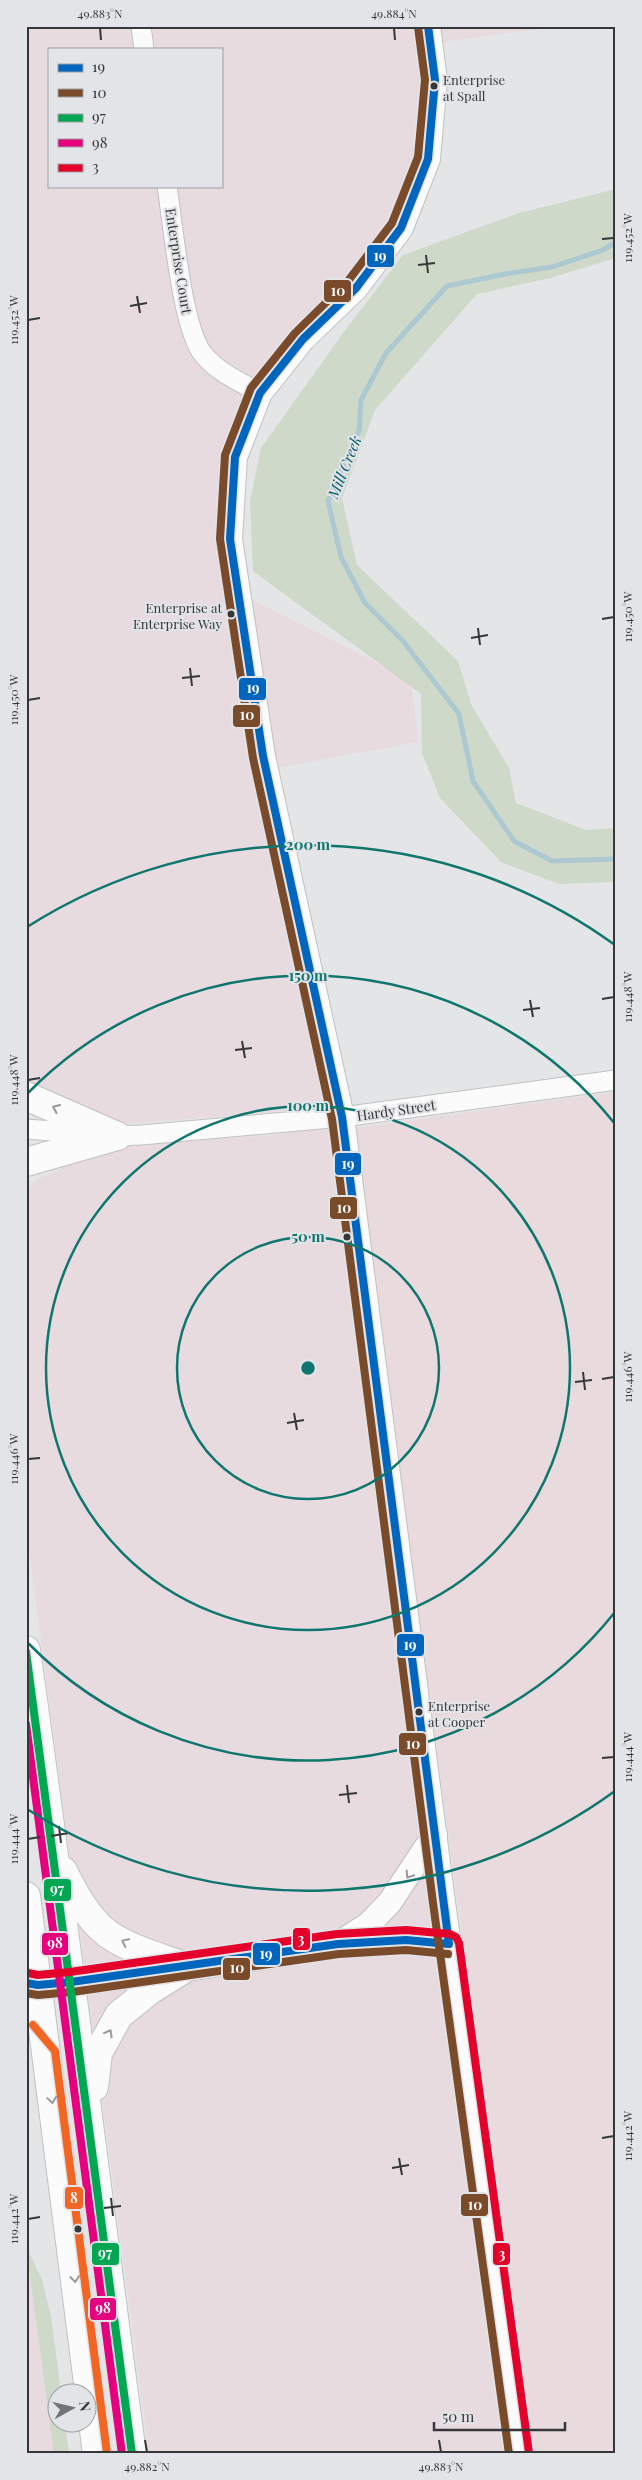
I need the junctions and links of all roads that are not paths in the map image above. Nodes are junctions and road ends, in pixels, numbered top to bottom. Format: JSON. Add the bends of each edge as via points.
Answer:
{"nodes":[{"id":1,"x":141,"y":26,"type":"edge"},
{"id":2,"x":428,"y":26,"type":"edge"},
{"id":3,"x":144,"y":48,"type":"edge"},
{"id":4,"x":166,"y":188,"type":"edge"},
{"id":5,"x":260,"y":393,"type":"junction"},
{"id":6,"x":616,"y":1080,"type":"edge"},
{"id":7,"x":26,"y":1096,"type":"edge"},
{"id":8,"x":342,"y":1117,"type":"junction"},
{"id":9,"x":26,"y":1129,"type":"edge"},
{"id":10,"x":117,"y":1136,"type":"junction"},
{"id":11,"x":26,"y":1162,"type":"edge"},
{"id":12,"x":26,"y":1650,"type":"edge"},
{"id":13,"x":435,"y":1834,"type":"junction"},
{"id":14,"x":54,"y":1854,"type":"junction"},
{"id":15,"x":27,"y":1904,"type":"edge"},
{"id":16,"x":338,"y":1944,"type":"junction"},
{"id":17,"x":449,"y":1944,"type":"junction"},
{"id":18,"x":187,"y":1967,"type":"junction"},
{"id":19,"x":71,"y":1982,"type":"junction"},
{"id":20,"x":30,"y":1986,"type":"edge"},
{"id":21,"x":26,"y":2032,"type":"edge"},
{"id":22,"x":45,"y":2052,"type":"junction"},
{"id":23,"x":90,"y":2131,"type":"junction"},
{"id":24,"x":97,"y":2454,"type":"edge"},
{"id":25,"x":132,"y":2454,"type":"edge"},
{"id":26,"x":519,"y":2454,"type":"edge"}],
"edges":[{"from":1,"to":3,"type":"street"},
{"from":2,"to":5,"type":"street","via":[[435,80],[428,159],[401,228],[356,288],[303,339]]},
{"from":4,"to":5,"type":"street","name":"Enterprise Court","via":[[188,320],[202,353],[217,368]]},
{"from":5,"to":8,"type":"street","via":[[235,457],[230,539],[263,756]]},
{"from":6,"to":8,"type":"street","name":"Hardy Street"},
{"from":10,"to":7,"type":"main road","one_way":true},
{"from":8,"to":10,"type":"street","name":"Hardy Street"},
{"from":8,"to":13,"type":"street"},
{"from":9,"to":10,"type":"street","name":"Hardy Street"},
{"from":10,"to":11,"type":"main road"},
{"from":12,"to":14,"type":"main road"},
{"from":13,"to":16,"type":"street","one_way":true,"via":[[390,1902],[369,1924]]},
{"from":13,"to":17,"type":"street"},
{"from":18,"to":14,"type":"main road","one_way":true,"via":[[108,1934],[78,1900]]},
{"from":14,"to":19,"type":"main road"},
{"from":15,"to":20,"type":"main road"},
{"from":16,"to":17,"type":"main road","via":[[406,1940]]},
{"from":16,"to":18,"type":"main road"},
{"from":17,"to":26,"type":"street"},
{"from":18,"to":19,"type":"main road"},
{"from":23,"to":18,"type":"main road","one_way":true,"via":[[98,2053],[119,2014]]},
{"from":19,"to":20,"type":"main road"},
{"from":19,"to":23,"type":"main road"},
{"from":20,"to":22,"type":"main road"},
{"from":21,"to":22,"type":"main road"},
{"from":22,"to":24,"type":"main road","one_way":true},
{"from":23,"to":25,"type":"main road"}]}
